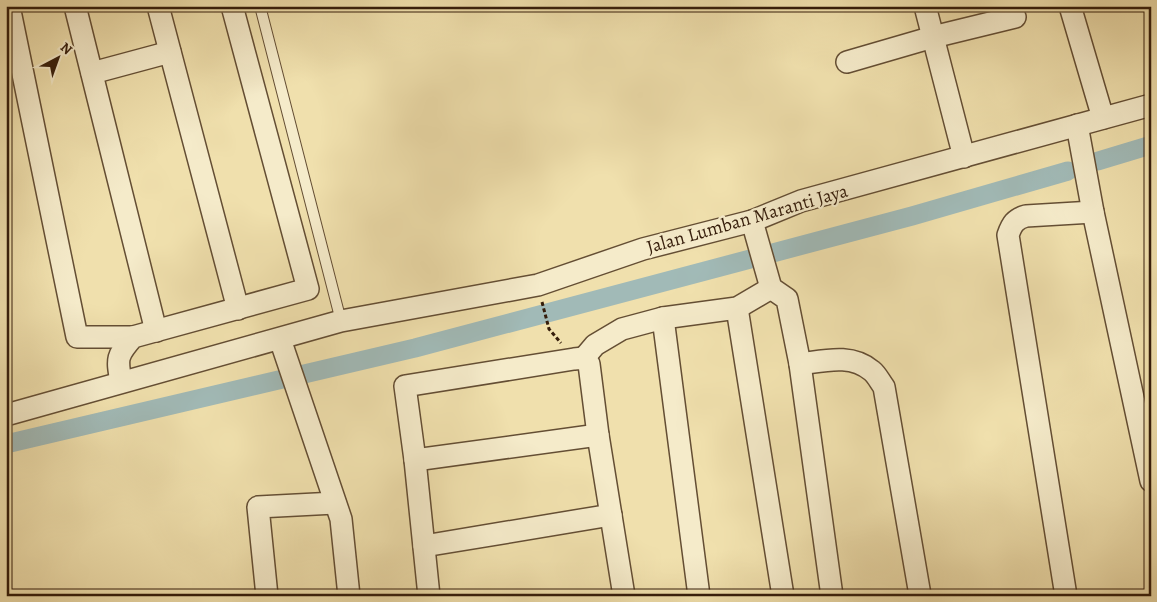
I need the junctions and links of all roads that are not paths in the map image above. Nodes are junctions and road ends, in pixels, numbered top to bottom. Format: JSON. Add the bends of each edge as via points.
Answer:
{"nodes":[{"id":1,"x":9,"y":6,"type":"edge"},
{"id":2,"x":75,"y":6,"type":"edge"},
{"id":3,"x":158,"y":6,"type":"edge"},
{"id":4,"x":232,"y":6,"type":"edge"},
{"id":5,"x":260,"y":6,"type":"edge"},
{"id":6,"x":925,"y":6,"type":"edge"},
{"id":7,"x":1070,"y":6,"type":"edge"},
{"id":8,"x":1015,"y":17,"type":"dead end"},
{"id":9,"x":933,"y":37,"type":"junction"},
{"id":10,"x":170,"y":52,"type":"junction"},
{"id":11,"x":848,"y":62,"type":"dead end"},
{"id":12,"x":92,"y":73,"type":"junction"},
{"id":13,"x":1151,"y":105,"type":"edge"},
{"id":14,"x":1103,"y":118,"type":"junction"},
{"id":15,"x":1077,"y":125,"type":"junction"},
{"id":16,"x":964,"y":157,"type":"junction"},
{"id":17,"x":1093,"y":212,"type":"junction"},
{"id":18,"x":752,"y":221,"type":"junction"},
{"id":19,"x":769,"y":285,"type":"junction"},
{"id":20,"x":238,"y":308,"type":"junction"},
{"id":21,"x":737,"y":308,"type":"junction"},
{"id":22,"x":663,"y":318,"type":"junction"},
{"id":23,"x":341,"y":321,"type":"junction"},
{"id":24,"x":156,"y":331,"type":"junction"},
{"id":25,"x":133,"y":337,"type":"junction"},
{"id":26,"x":280,"y":338,"type":"junction"},
{"id":27,"x":584,"y":358,"type":"junction"},
{"id":28,"x":800,"y":364,"type":"junction"},
{"id":29,"x":121,"y":382,"type":"junction"},
{"id":30,"x":6,"y":415,"type":"edge"},
{"id":31,"x":598,"y":435,"type":"junction"},
{"id":32,"x":415,"y":460,"type":"junction"},
{"id":33,"x":1151,"y":480,"type":"edge"},
{"id":34,"x":335,"y":503,"type":"junction"},
{"id":35,"x":611,"y":515,"type":"junction"},
{"id":36,"x":424,"y":546,"type":"junction"},
{"id":37,"x":920,"y":595,"type":"edge"},
{"id":38,"x":267,"y":596,"type":"edge"},
{"id":39,"x":349,"y":596,"type":"edge"},
{"id":40,"x":429,"y":596,"type":"edge"},
{"id":41,"x":624,"y":596,"type":"edge"},
{"id":42,"x":699,"y":596,"type":"edge"},
{"id":43,"x":783,"y":596,"type":"edge"},
{"id":44,"x":832,"y":596,"type":"edge"},
{"id":45,"x":1066,"y":596,"type":"edge"}],
"edges":[{"from":1,"to":25,"type":"street","via":[[77,337]]},
{"from":2,"to":12,"type":"street"},
{"from":3,"to":10,"type":"street"},
{"from":4,"to":20,"type":"street","via":[[308,289]]},
{"from":5,"to":23,"type":"lane"},
{"from":6,"to":9,"type":"street"},
{"from":7,"to":14,"type":"street"},
{"from":8,"to":9,"type":"street"},
{"from":9,"to":11,"type":"street"},
{"from":9,"to":16,"type":"street"},
{"from":10,"to":12,"type":"street"},
{"from":10,"to":20,"type":"street"},
{"from":12,"to":24,"type":"street"},
{"from":13,"to":14,"type":"street","name":"Jalan Lumban Maranti Jaya"},
{"from":14,"to":15,"type":"street","name":"Jalan Lumban Maranti Jaya"},
{"from":15,"to":16,"type":"street","name":"Jalan Lumban Maranti Jaya"},
{"from":15,"to":17,"type":"street"},
{"from":16,"to":18,"type":"street","name":"Jalan Lumban Maranti Jaya","via":[[801,202]]},
{"from":17,"to":33,"type":"street"},
{"from":17,"to":45,"type":"street","via":[[1017,218],[1008,235]]},
{"from":18,"to":19,"type":"street"},
{"from":18,"to":23,"type":"street","name":"Jalan Lumban Maranti Jaya","via":[[643,249],[538,285]]},
{"from":19,"to":21,"type":"street"},
{"from":19,"to":28,"type":"street","via":[[788,299]]},
{"from":20,"to":24,"type":"street"},
{"from":21,"to":22,"type":"street"},
{"from":21,"to":43,"type":"street"},
{"from":22,"to":27,"type":"street","via":[[622,329],[595,345]]},
{"from":22,"to":42,"type":"street"},
{"from":23,"to":26,"type":"street","name":"Jalan Lumban Maranti Jaya"},
{"from":24,"to":25,"type":"street"},
{"from":25,"to":29,"type":"street","via":[[124,347],[118,362]]},
{"from":26,"to":29,"type":"street","name":"Jalan Lumban Maranti Jaya"},
{"from":26,"to":34,"type":"street"},
{"from":27,"to":31,"type":"street","via":[[589,364]]},
{"from":27,"to":32,"type":"street","via":[[406,386]]},
{"from":28,"to":37,"type":"street","via":[[838,359],[858,362],[873,372],[884,387]]},
{"from":28,"to":44,"type":"street"},
{"from":29,"to":30,"type":"street","name":"Jalan Lumban Maranti Jaya"},
{"from":31,"to":32,"type":"street"},
{"from":31,"to":35,"type":"street"},
{"from":32,"to":36,"type":"street"},
{"from":34,"to":38,"type":"street","via":[[258,507]]},
{"from":34,"to":39,"type":"street","via":[[341,518]]},
{"from":35,"to":36,"type":"street"},
{"from":35,"to":41,"type":"street"},
{"from":36,"to":40,"type":"street"}]}
